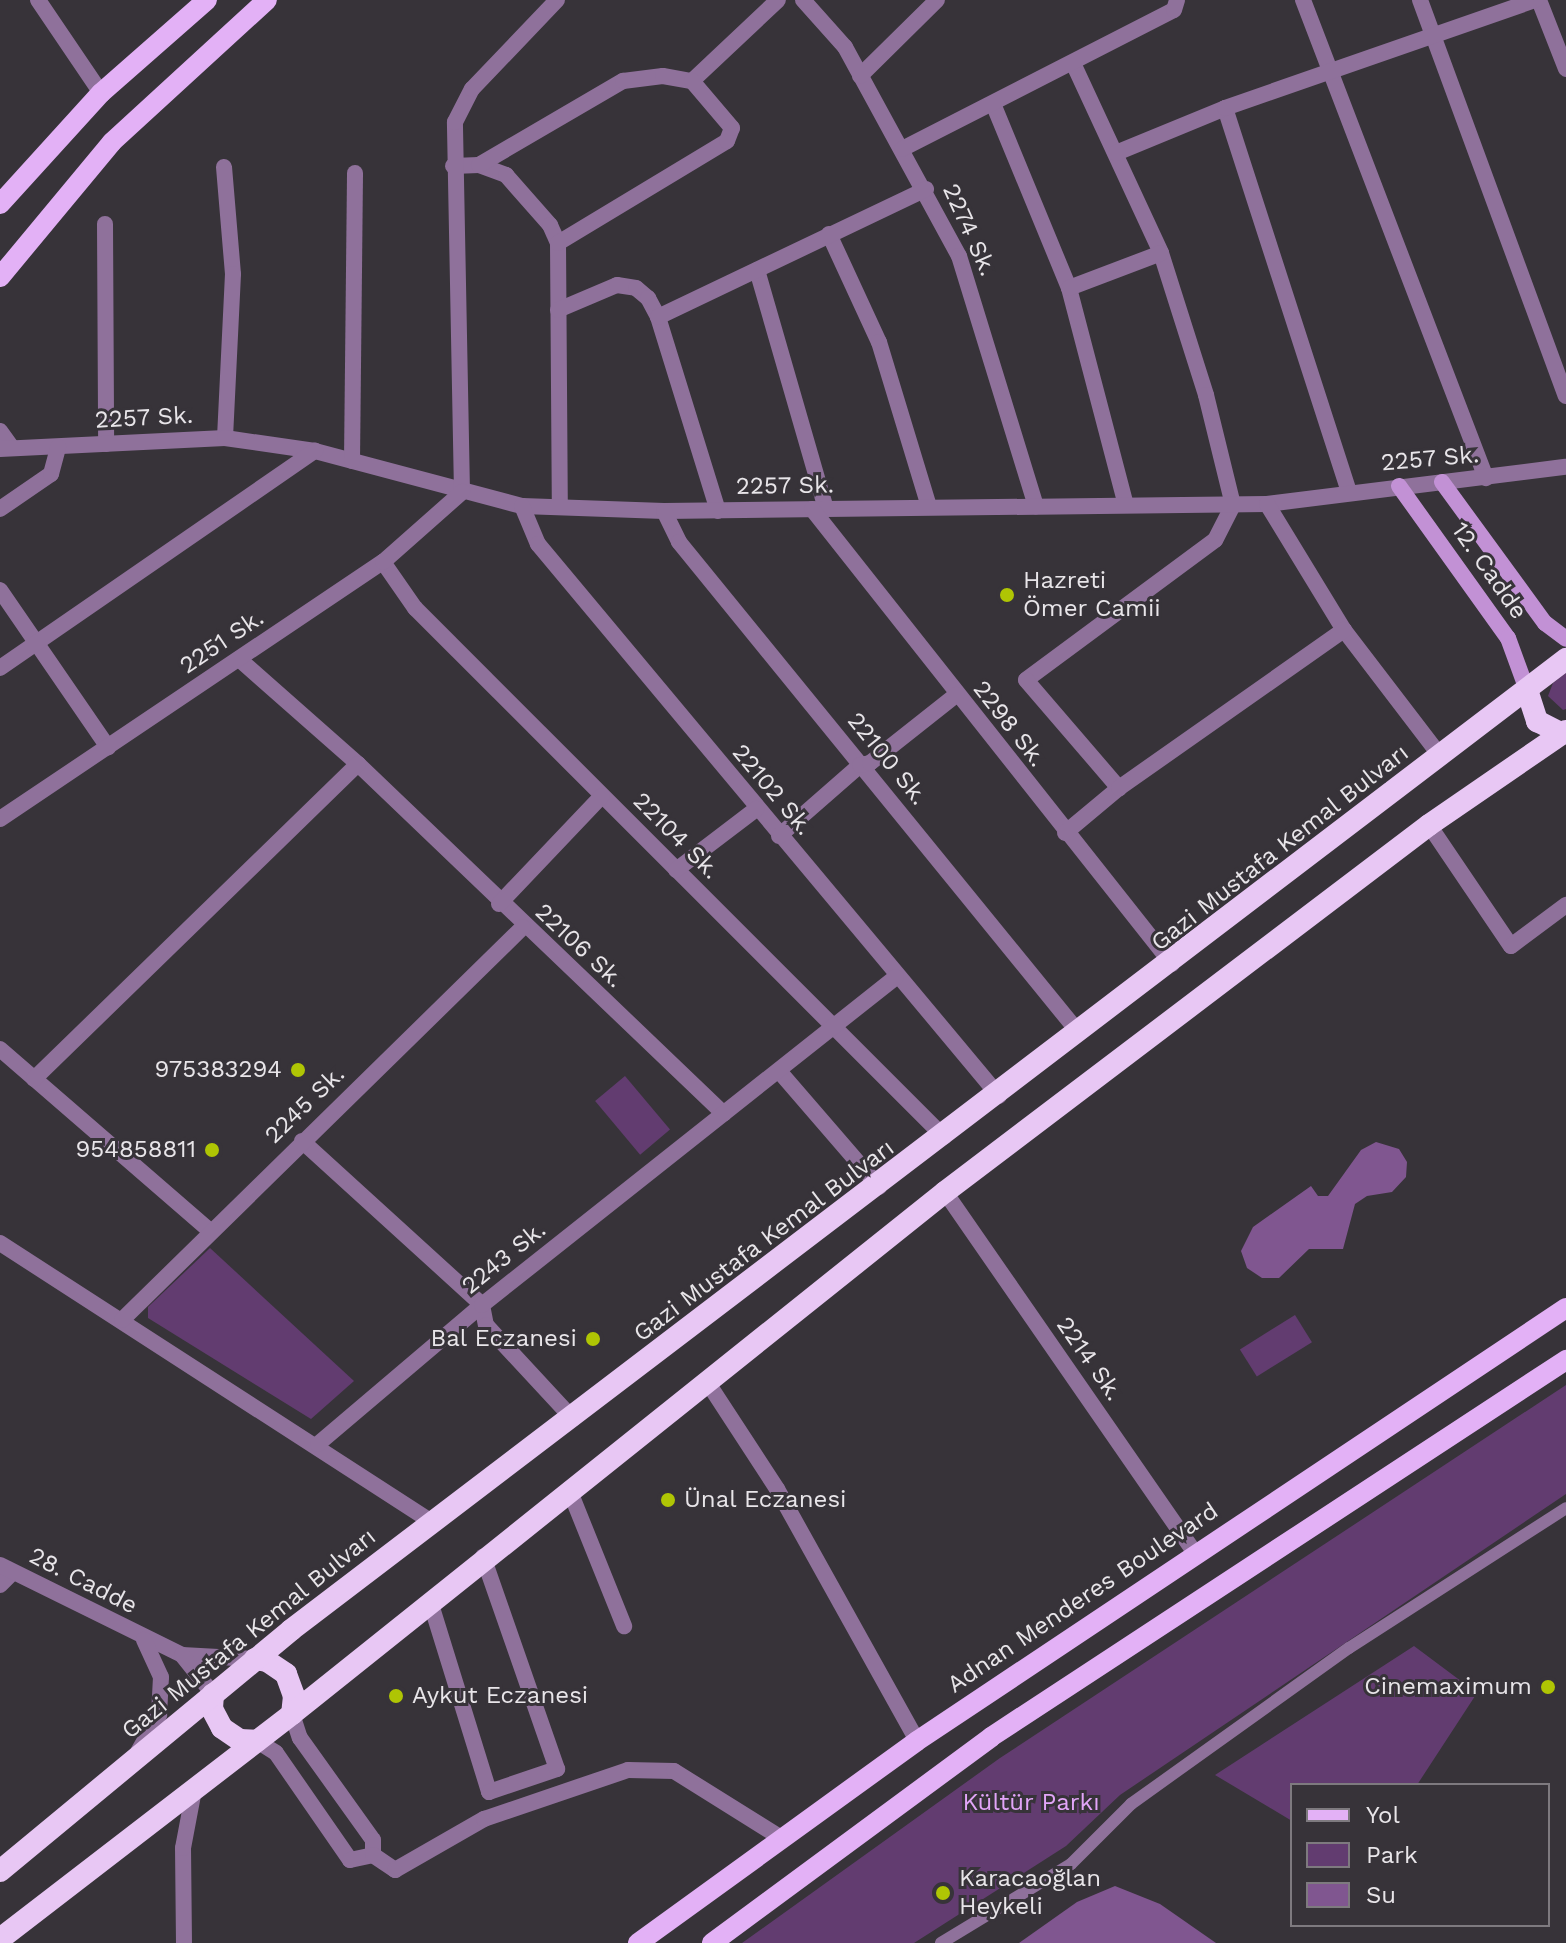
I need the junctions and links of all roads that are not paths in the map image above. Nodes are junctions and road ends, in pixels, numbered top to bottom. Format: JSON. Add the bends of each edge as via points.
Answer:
{"nodes":[{"id":1,"x":38,"y":0,"type":"edge"},
{"id":2,"x":207,"y":0,"type":"edge"},
{"id":3,"x":267,"y":0,"type":"edge"},
{"id":4,"x":778,"y":0,"type":"edge"},
{"id":5,"x":803,"y":0,"type":"edge"},
{"id":6,"x":937,"y":0,"type":"edge"},
{"id":7,"x":1303,"y":0,"type":"edge"},
{"id":8,"x":1420,"y":0,"type":"edge"},
{"id":9,"x":1538,"y":0,"type":"edge"},
{"id":10,"x":553,"y":1,"type":"edge"},
{"id":11,"x":1175,"y":5,"type":"edge"},
{"id":12,"x":1434,"y":36,"type":"junction"},
{"id":13,"x":1073,"y":63,"type":"junction"},
{"id":14,"x":1566,"y":69,"type":"edge"},
{"id":15,"x":1331,"y":71,"type":"junction"},
{"id":16,"x":860,"y":76,"type":"junction"},
{"id":17,"x":692,"y":81,"type":"junction"},
{"id":18,"x":101,"y":93,"type":"junction"},
{"id":19,"x":994,"y":106,"type":"junction"},
{"id":20,"x":1225,"y":108,"type":"junction"},
{"id":21,"x":902,"y":149,"type":"junction"},
{"id":22,"x":43,"y":153,"type":"junction"},
{"id":23,"x":1116,"y":153,"type":"junction"},
{"id":24,"x":479,"y":165,"type":"junction"},
{"id":25,"x":453,"y":166,"type":"junction"},
{"id":26,"x":224,"y":167,"type":"dead end"},
{"id":27,"x":355,"y":173,"type":"dead end"},
{"id":28,"x":0,"y":189,"type":"edge"},
{"id":29,"x":926,"y":189,"type":"junction"},
{"id":30,"x":0,"y":204,"type":"edge"},
{"id":31,"x":105,"y":224,"type":"dead end"},
{"id":32,"x":829,"y":234,"type":"junction"},
{"id":33,"x":558,"y":243,"type":"junction"},
{"id":34,"x":1161,"y":253,"type":"junction"},
{"id":35,"x":757,"y":270,"type":"junction"},
{"id":36,"x":0,"y":277,"type":"edge"},
{"id":37,"x":1069,"y":288,"type":"junction"},
{"id":38,"x":558,"y":310,"type":"junction"},
{"id":39,"x":658,"y":317,"type":"junction"},
{"id":40,"x":1566,"y":396,"type":"edge"},
{"id":41,"x":0,"y":431,"type":"edge"},
{"id":42,"x":225,"y":438,"type":"junction"},
{"id":43,"x":106,"y":444,"type":"junction"},
{"id":44,"x":58,"y":447,"type":"junction"},
{"id":45,"x":5,"y":448,"type":"edge"},
{"id":46,"x":315,"y":451,"type":"junction"},
{"id":47,"x":352,"y":461,"type":"junction"},
{"id":48,"x":1566,"y":467,"type":"edge"},
{"id":49,"x":1486,"y":478,"type":"junction"},
{"id":50,"x":1442,"y":482,"type":"junction"},
{"id":51,"x":1399,"y":486,"type":"junction"},
{"id":52,"x":1349,"y":491,"type":"junction"},
{"id":53,"x":462,"y":492,"type":"junction"},
{"id":54,"x":1267,"y":504,"type":"junction"},
{"id":55,"x":1126,"y":505,"type":"junction"},
{"id":56,"x":1233,"y":505,"type":"junction"},
{"id":57,"x":522,"y":506,"type":"junction"},
{"id":58,"x":560,"y":506,"type":"junction"},
{"id":59,"x":1036,"y":506,"type":"junction"},
{"id":60,"x":929,"y":507,"type":"junction"},
{"id":61,"x":0,"y":509,"type":"edge"},
{"id":62,"x":819,"y":509,"type":"junction"},
{"id":63,"x":664,"y":511,"type":"junction"},
{"id":64,"x":718,"y":511,"type":"junction"},
{"id":65,"x":383,"y":562,"type":"junction"},
{"id":66,"x":0,"y":590,"type":"edge"},
{"id":67,"x":1344,"y":630,"type":"junction"},
{"id":68,"x":1566,"y":639,"type":"edge"},
{"id":69,"x":35,"y":643,"type":"junction"},
{"id":70,"x":239,"y":659,"type":"junction"},
{"id":71,"x":1566,"y":659,"type":"edge"},
{"id":72,"x":0,"y":668,"type":"edge"},
{"id":73,"x":1527,"y":690,"type":"junction"},
{"id":74,"x":956,"y":695,"type":"junction"},
{"id":75,"x":1565,"y":735,"type":"edge"},
{"id":76,"x":108,"y":747,"type":"junction"},
{"id":77,"x":1441,"y":757,"type":"junction"},
{"id":78,"x":358,"y":764,"type":"junction"},
{"id":79,"x":860,"y":765,"type":"junction"},
{"id":80,"x":1119,"y":788,"type":"junction"},
{"id":81,"x":602,"y":796,"type":"junction"},
{"id":82,"x":756,"y":809,"type":"junction"},
{"id":83,"x":0,"y":819,"type":"edge"},
{"id":84,"x":1429,"y":825,"type":"junction"},
{"id":85,"x":1065,"y":833,"type":"junction"},
{"id":86,"x":779,"y":836,"type":"junction"},
{"id":87,"x":676,"y":870,"type":"junction"},
{"id":88,"x":499,"y":904,"type":"junction"},
{"id":89,"x":1566,"y":905,"type":"edge"},
{"id":90,"x":523,"y":927,"type":"junction"},
{"id":91,"x":1172,"y":964,"type":"junction"},
{"id":92,"x":896,"y":977,"type":"junction"},
{"id":93,"x":833,"y":1026,"type":"junction"},
{"id":94,"x":1079,"y":1033,"type":"junction"},
{"id":95,"x":0,"y":1049,"type":"edge"},
{"id":96,"x":779,"y":1071,"type":"junction"},
{"id":97,"x":34,"y":1079,"type":"junction"},
{"id":98,"x":999,"y":1096,"type":"junction"},
{"id":99,"x":724,"y":1114,"type":"junction"},
{"id":100,"x":944,"y":1137,"type":"junction"},
{"id":101,"x":302,"y":1141,"type":"junction"},
{"id":102,"x":879,"y":1187,"type":"junction"},
{"id":103,"x":945,"y":1192,"type":"junction"},
{"id":104,"x":210,"y":1231,"type":"junction"},
{"id":105,"x":0,"y":1243,"type":"edge"},
{"id":106,"x":482,"y":1305,"type":"junction"},
{"id":107,"x":1566,"y":1308,"type":"edge"},
{"id":108,"x":122,"y":1320,"type":"junction"},
{"id":109,"x":1566,"y":1360,"type":"edge"},
{"id":110,"x":706,"y":1380,"type":"junction"},
{"id":111,"x":573,"y":1419,"type":"junction"},
{"id":112,"x":318,"y":1444,"type":"junction"},
{"id":113,"x":569,"y":1489,"type":"junction"},
{"id":114,"x":1566,"y":1508,"type":"edge"},
{"id":115,"x":432,"y":1522,"type":"junction"},
{"id":116,"x":1195,"y":1553,"type":"junction"},
{"id":117,"x":483,"y":1556,"type":"junction"},
{"id":118,"x":6,"y":1568,"type":"edge"},
{"id":119,"x":0,"y":1585,"type":"edge"},
{"id":120,"x":430,"y":1601,"type":"junction"},
{"id":121,"x":624,"y":1626,"type":"dead end"},
{"id":122,"x":144,"y":1640,"type":"junction"},
{"id":123,"x":182,"y":1655,"type":"junction"},
{"id":124,"x":255,"y":1659,"type":"junction"},
{"id":125,"x":213,"y":1694,"type":"junction"},
{"id":126,"x":292,"y":1714,"type":"junction"},
{"id":127,"x":257,"y":1741,"type":"junction"},
{"id":128,"x":917,"y":1741,"type":"junction"},
{"id":129,"x":134,"y":1759,"type":"junction"},
{"id":130,"x":194,"y":1790,"type":"junction"},
{"id":131,"x":783,"y":1839,"type":"junction"},
{"id":132,"x":373,"y":1855,"type":"junction"},
{"id":133,"x":0,"y":1871,"type":"edge"},
{"id":134,"x":0,"y":1939,"type":"edge"},
{"id":135,"x":184,"y":1943,"type":"edge"},
{"id":136,"x":638,"y":1943,"type":"edge"},
{"id":137,"x":712,"y":1943,"type":"edge"},
{"id":138,"x":941,"y":1943,"type":"edge"}],
"edges":[{"from":1,"to":18,"type":"street"},
{"from":2,"to":18,"type":"main road"},
{"from":3,"to":36,"type":"main road","via":[[112,142]]},
{"from":4,"to":17,"type":"street"},
{"from":5,"to":16,"type":"street","name":"2274 Sk.","via":[[845,47]]},
{"from":6,"to":16,"type":"street"},
{"from":7,"to":15,"type":"street"},
{"from":8,"to":12,"type":"street"},
{"from":9,"to":12,"type":"street"},
{"from":9,"to":14,"type":"street"},
{"from":10,"to":25,"type":"street","via":[[472,89],[455,122]]},
{"from":11,"to":13,"type":"street"},
{"from":12,"to":15,"type":"street"},
{"from":12,"to":40,"type":"street"},
{"from":13,"to":19,"type":"street"},
{"from":13,"to":23,"type":"street"},
{"from":15,"to":20,"type":"street"},
{"from":15,"to":49,"type":"street"},
{"from":16,"to":21,"type":"street","name":"2274 Sk."},
{"from":17,"to":24,"type":"street","via":[[663,76],[623,81]]},
{"from":17,"to":33,"type":"street","via":[[732,128],[727,141]]},
{"from":18,"to":22,"type":"main road"},
{"from":19,"to":21,"type":"street"},
{"from":19,"to":37,"type":"street"},
{"from":20,"to":23,"type":"street"},
{"from":20,"to":52,"type":"street"},
{"from":21,"to":29,"type":"street","name":"2274 Sk."},
{"from":22,"to":28,"type":"street"},
{"from":22,"to":30,"type":"main road"},
{"from":23,"to":34,"type":"street"},
{"from":24,"to":25,"type":"street"},
{"from":24,"to":33,"type":"street","via":[[506,175],[550,225]]},
{"from":25,"to":53,"type":"street"},
{"from":26,"to":42,"type":"street","via":[[233,274]]},
{"from":27,"to":47,"type":"street"},
{"from":29,"to":32,"type":"street"},
{"from":29,"to":59,"type":"street","name":"2274 Sk.","via":[[959,256]]},
{"from":31,"to":43,"type":"street"},
{"from":32,"to":35,"type":"street"},
{"from":32,"to":60,"type":"street","via":[[879,342]]},
{"from":33,"to":38,"type":"street"},
{"from":34,"to":37,"type":"street"},
{"from":34,"to":56,"type":"street","via":[[1206,395]]},
{"from":35,"to":39,"type":"street"},
{"from":35,"to":62,"type":"street"},
{"from":37,"to":55,"type":"street"},
{"from":38,"to":39,"type":"street","via":[[617,285],[636,288]]},
{"from":38,"to":58,"type":"street"},
{"from":39,"to":64,"type":"street"},
{"from":41,"to":45,"type":"street"},
{"from":42,"to":43,"type":"street","name":"2257 Sk."},
{"from":42,"to":46,"type":"street","name":"2257 Sk."},
{"from":43,"to":44,"type":"street","name":"2257 Sk."},
{"from":44,"to":45,"type":"street","name":"2257 Sk."},
{"from":44,"to":61,"type":"street","via":[[51,474]]},
{"from":46,"to":47,"type":"street","name":"2257 Sk."},
{"from":46,"to":69,"type":"street"},
{"from":47,"to":53,"type":"street","name":"2257 Sk."},
{"from":48,"to":49,"type":"street","name":"2257 Sk."},
{"from":49,"to":50,"type":"street","name":"2257 Sk."},
{"from":50,"to":51,"type":"street","name":"2257 Sk."},
{"from":50,"to":68,"type":"main road","name":"12. Cadde","via":[[1545,623]]},
{"from":51,"to":52,"type":"street","name":"2257 Sk."},
{"from":51,"to":73,"type":"main road","name":"12. Cadde","via":[[1508,638]]},
{"from":52,"to":54,"type":"street","name":"2257 Sk."},
{"from":53,"to":57,"type":"street","name":"2257 Sk."},
{"from":53,"to":65,"type":"street","name":"2251 Sk."},
{"from":54,"to":56,"type":"street","name":"2257 Sk."},
{"from":54,"to":67,"type":"street"},
{"from":55,"to":56,"type":"street","name":"2257 Sk."},
{"from":55,"to":59,"type":"street","name":"2257 Sk."},
{"from":56,"to":80,"type":"street","via":[[1215,540],[1026,680]]},
{"from":57,"to":58,"type":"street","name":"2257 Sk."},
{"from":57,"to":82,"type":"street","name":"22102 Sk.","via":[[538,544]]},
{"from":58,"to":63,"type":"street","name":"2257 Sk."},
{"from":59,"to":60,"type":"street","name":"2257 Sk."},
{"from":60,"to":62,"type":"street","name":"2257 Sk."},
{"from":62,"to":64,"type":"street","name":"2257 Sk."},
{"from":62,"to":74,"type":"street","name":"2298 Sk."},
{"from":63,"to":64,"type":"street","name":"2257 Sk."},
{"from":63,"to":79,"type":"street","name":"22100 Sk.","via":[[679,542]]},
{"from":65,"to":70,"type":"street","name":"2251 Sk."},
{"from":65,"to":81,"type":"street","name":"22104 Sk.","via":[[415,608]]},
{"from":66,"to":69,"type":"street"},
{"from":67,"to":77,"type":"street"},
{"from":67,"to":80,"type":"street"},
{"from":69,"to":72,"type":"street"},
{"from":69,"to":76,"type":"street"},
{"from":70,"to":76,"type":"street","name":"2251 Sk."},
{"from":70,"to":78,"type":"street","name":"22106 Sk."},
{"from":71,"to":73,"type":"highway","name":"Gazi Mustafa Kemal Bulvarı"},
{"from":73,"to":75,"type":"highway","via":[[1537,721]]},
{"from":73,"to":77,"type":"highway","name":"Gazi Mustafa Kemal Bulvarı"},
{"from":74,"to":79,"type":"street","via":[[870,763]]},
{"from":74,"to":85,"type":"street","name":"2298 Sk."},
{"from":75,"to":84,"type":"highway"},
{"from":76,"to":83,"type":"street","name":"2251 Sk."},
{"from":77,"to":91,"type":"highway","name":"Gazi Mustafa Kemal Bulvarı"},
{"from":78,"to":88,"type":"street","name":"22106 Sk."},
{"from":78,"to":97,"type":"street"},
{"from":79,"to":86,"type":"street"},
{"from":79,"to":94,"type":"street","name":"22100 Sk."},
{"from":80,"to":85,"type":"street"},
{"from":81,"to":87,"type":"street","name":"22104 Sk."},
{"from":81,"to":88,"type":"street"},
{"from":82,"to":86,"type":"street","name":"22102 Sk."},
{"from":82,"to":87,"type":"street"},
{"from":84,"to":89,"type":"street","via":[[1511,946]]},
{"from":84,"to":103,"type":"highway"},
{"from":85,"to":91,"type":"street","name":"2298 Sk."},
{"from":86,"to":92,"type":"street","name":"22102 Sk."},
{"from":87,"to":93,"type":"street","name":"22104 Sk."},
{"from":88,"to":90,"type":"street","name":"22106 Sk."},
{"from":90,"to":99,"type":"street","name":"22106 Sk."},
{"from":90,"to":101,"type":"street","name":"2245 Sk."},
{"from":91,"to":94,"type":"highway","name":"Gazi Mustafa Kemal Bulvarı"},
{"from":92,"to":93,"type":"street"},
{"from":92,"to":98,"type":"street","name":"22102 Sk."},
{"from":93,"to":96,"type":"street"},
{"from":93,"to":100,"type":"street","name":"22104 Sk."},
{"from":94,"to":98,"type":"highway","name":"Gazi Mustafa Kemal Bulvarı"},
{"from":95,"to":97,"type":"street"},
{"from":96,"to":99,"type":"street"},
{"from":96,"to":102,"type":"street"},
{"from":97,"to":104,"type":"street"},
{"from":98,"to":100,"type":"highway","name":"Gazi Mustafa Kemal Bulvarı"},
{"from":99,"to":106,"type":"street","name":"2243 Sk."},
{"from":100,"to":102,"type":"highway","name":"Gazi Mustafa Kemal Bulvarı"},
{"from":101,"to":104,"type":"street","name":"2245 Sk."},
{"from":101,"to":106,"type":"street"},
{"from":102,"to":111,"type":"highway","name":"Gazi Mustafa Kemal Bulvarı"},
{"from":103,"to":110,"type":"highway"},
{"from":103,"to":116,"type":"street","name":"2214 Sk."},
{"from":104,"to":108,"type":"street","name":"2245 Sk."},
{"from":105,"to":108,"type":"street"},
{"from":106,"to":111,"type":"street","via":[[486,1325]]},
{"from":106,"to":112,"type":"street","name":"2243 Sk."},
{"from":107,"to":116,"type":"main road","name":"Adnan Menderes Boulevard"},
{"from":108,"to":112,"type":"street"},
{"from":109,"to":137,"type":"main road","via":[[991,1737]]},
{"from":110,"to":113,"type":"highway"},
{"from":110,"to":128,"type":"street","via":[[777,1489]]},
{"from":111,"to":115,"type":"highway","name":"Gazi Mustafa Kemal Bulvarı"},
{"from":112,"to":115,"type":"street"},
{"from":113,"to":117,"type":"highway"},
{"from":113,"to":121,"type":"street"},
{"from":114,"to":138,"type":"street","via":[[1349,1648],[1131,1804],[1071,1864]]},
{"from":115,"to":124,"type":"highway","name":"Gazi Mustafa Kemal Bulvarı"},
{"from":116,"to":128,"type":"main road","name":"Adnan Menderes Boulevard"},
{"from":117,"to":120,"type":"highway"},
{"from":117,"to":120,"type":"street","via":[[557,1769],[489,1792]]},
{"from":118,"to":119,"type":"street"},
{"from":118,"to":122,"type":"street","name":"28. Cadde"},
{"from":120,"to":126,"type":"highway"},
{"from":122,"to":123,"type":"street","name":"28. Cadde"},
{"from":122,"to":129,"type":"street","name":"28. Cadde","via":[[161,1677],[159,1715]]},
{"from":123,"to":124,"type":"street","name":"28. Cadde"},
{"from":123,"to":125,"type":"street","name":"28. Cadde"},
{"from":124,"to":125,"type":"highway","name":"Gazi Mustafa Kemal Bulvarı"},
{"from":124,"to":126,"type":"highway","via":[[286,1674],[294,1696]]},
{"from":125,"to":127,"type":"highway","via":[[212,1709],[222,1728],[240,1740]]},
{"from":125,"to":129,"type":"highway","name":"Gazi Mustafa Kemal Bulvarı"},
{"from":126,"to":127,"type":"highway"},
{"from":126,"to":132,"type":"street","via":[[300,1738],[373,1840]]},
{"from":127,"to":130,"type":"highway"},
{"from":127,"to":132,"type":"street","via":[[276,1753],[350,1860]]},
{"from":128,"to":131,"type":"main road","name":"Adnan Menderes Boulevard"},
{"from":129,"to":133,"type":"highway","name":"Gazi Mustafa Kemal Bulvarı"},
{"from":130,"to":134,"type":"highway"},
{"from":130,"to":135,"type":"street","via":[[183,1848]]},
{"from":131,"to":132,"type":"street","via":[[674,1771],[628,1770],[484,1819],[395,1870]]},
{"from":131,"to":136,"type":"main road","name":"Adnan Menderes Boulevard"}]}
